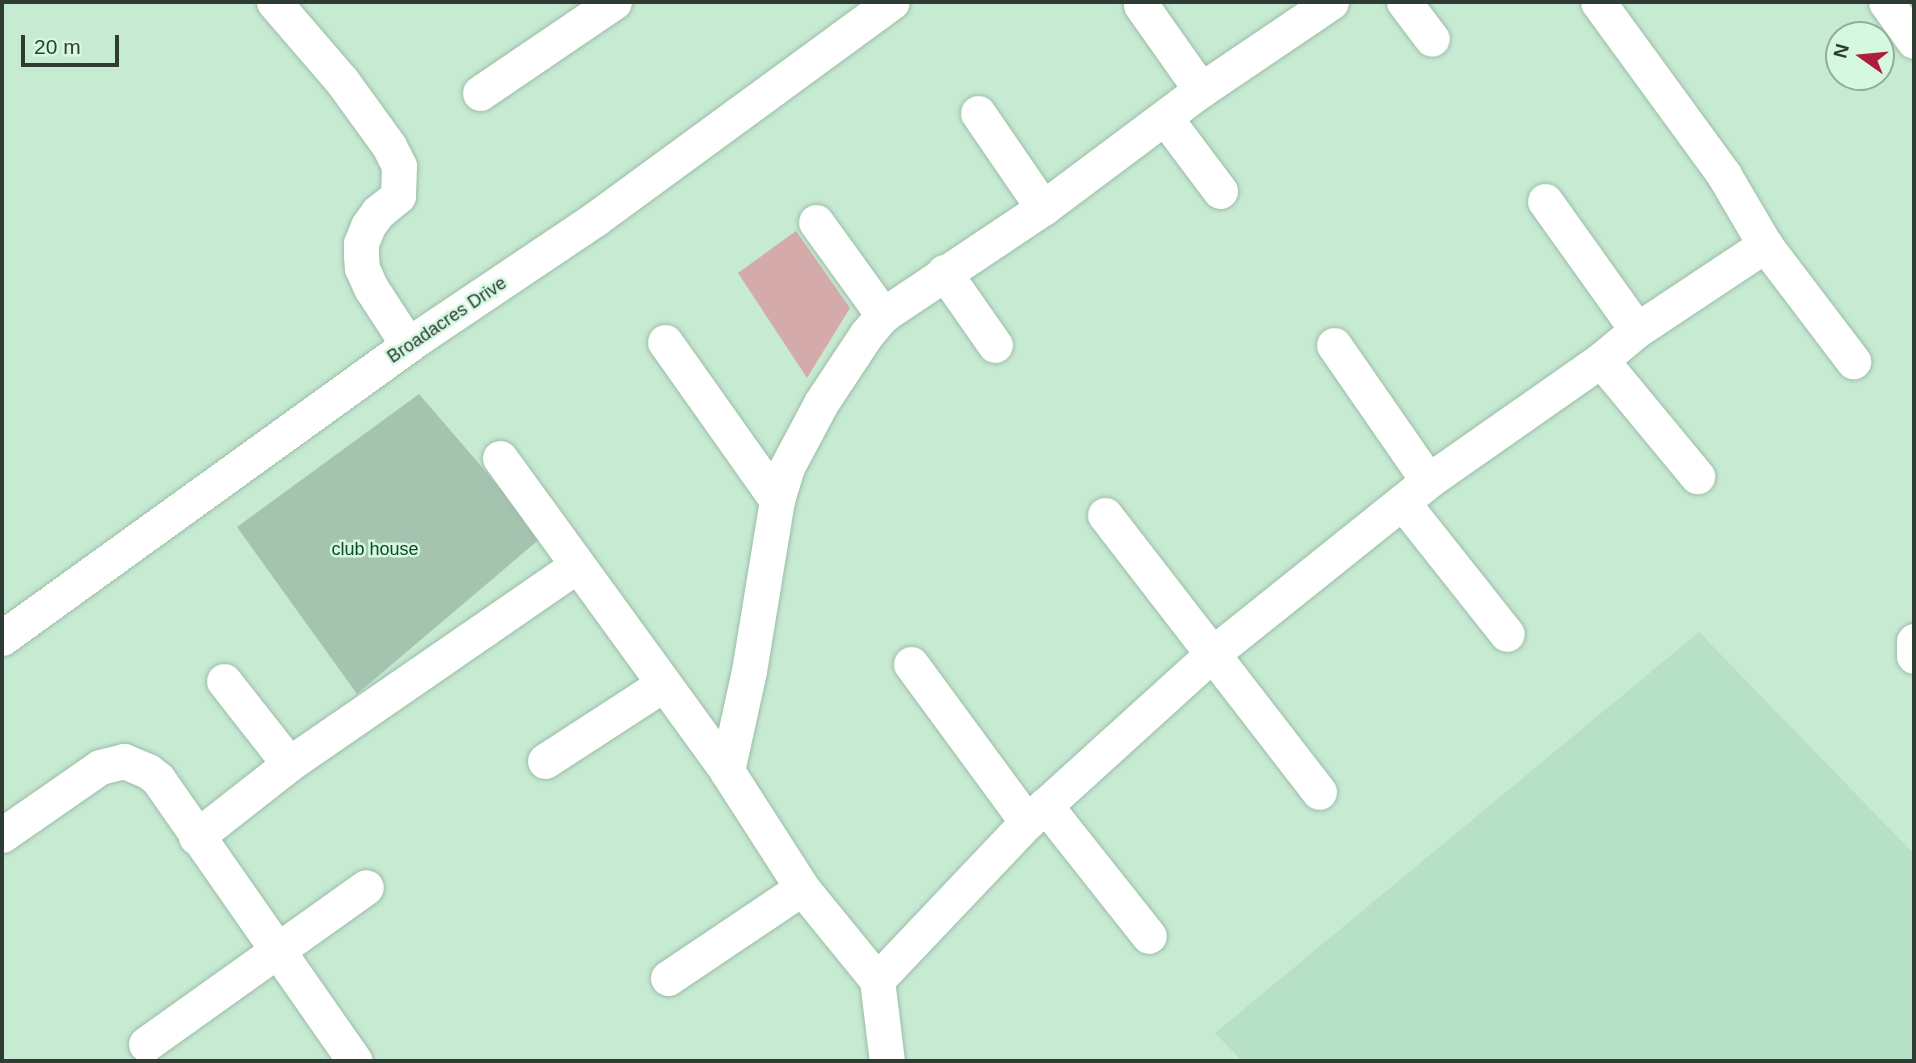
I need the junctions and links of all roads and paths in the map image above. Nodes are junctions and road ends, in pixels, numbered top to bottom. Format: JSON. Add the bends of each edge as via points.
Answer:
{"nodes":[{"id":1,"x":274,"y":2,"type":"edge"},
{"id":2,"x":614,"y":2,"type":"edge"},
{"id":3,"x":891,"y":2,"type":"edge"},
{"id":4,"x":1331,"y":2,"type":"edge"},
{"id":5,"x":1404,"y":2,"type":"edge"},
{"id":6,"x":1598,"y":2,"type":"edge"},
{"id":7,"x":1886,"y":2,"type":"edge"},
{"id":8,"x":1141,"y":5,"type":"dead end"},
{"id":9,"x":1432,"y":40,"type":"dead end"},
{"id":10,"x":1914,"y":41,"type":"edge"},
{"id":11,"x":1201,"y":90,"type":"junction"},
{"id":12,"x":480,"y":93,"type":"dead end"},
{"id":13,"x":978,"y":113,"type":"dead end"},
{"id":14,"x":1166,"y":119,"type":"junction"},
{"id":15,"x":1220,"y":191,"type":"dead end"},
{"id":16,"x":1545,"y":201,"type":"dead end"},
{"id":17,"x":1043,"y":208,"type":"junction"},
{"id":18,"x":816,"y":222,"type":"dead end"},
{"id":19,"x":1765,"y":245,"type":"junction"},
{"id":20,"x":944,"y":272,"type":"junction"},
{"id":21,"x":883,"y":315,"type":"junction"},
{"id":22,"x":1637,"y":330,"type":"junction"},
{"id":23,"x":665,"y":342,"type":"dead end"},
{"id":24,"x":408,"y":345,"type":"junction"},
{"id":25,"x":995,"y":345,"type":"dead end"},
{"id":26,"x":1334,"y":345,"type":"dead end"},
{"id":27,"x":1601,"y":359,"type":"junction"},
{"id":28,"x":1853,"y":361,"type":"dead end"},
{"id":29,"x":500,"y":458,"type":"dead end"},
{"id":30,"x":1698,"y":475,"type":"dead end"},
{"id":31,"x":1415,"y":492,"type":"junction"},
{"id":32,"x":777,"y":500,"type":"junction"},
{"id":33,"x":1105,"y":515,"type":"dead end"},
{"id":34,"x":577,"y":565,"type":"junction"},
{"id":35,"x":1507,"y":634,"type":"dead end"},
{"id":36,"x":2,"y":638,"type":"edge"},
{"id":37,"x":1914,"y":641,"type":"edge"},
{"id":38,"x":1211,"y":655,"type":"junction"},
{"id":39,"x":1914,"y":656,"type":"edge"},
{"id":40,"x":911,"y":664,"type":"dead end"},
{"id":41,"x":224,"y":681,"type":"dead end"},
{"id":42,"x":662,"y":685,"type":"junction"},
{"id":43,"x":545,"y":761,"type":"dead end"},
{"id":44,"x":289,"y":764,"type":"junction"},
{"id":45,"x":727,"y":771,"type":"junction"},
{"id":46,"x":1319,"y":792,"type":"dead end"},
{"id":47,"x":1036,"y":813,"type":"junction"},
{"id":48,"x":2,"y":835,"type":"edge"},
{"id":49,"x":196,"y":836,"type":"junction"},
{"id":50,"x":366,"y":887,"type":"dead end"},
{"id":51,"x":802,"y":888,"type":"junction"},
{"id":52,"x":1149,"y":936,"type":"dead end"},
{"id":53,"x":277,"y":949,"type":"junction"},
{"id":54,"x":668,"y":978,"type":"dead end"},
{"id":55,"x":877,"y":980,"type":"junction"},
{"id":56,"x":146,"y":1044,"type":"dead end"},
{"id":57,"x":355,"y":1061,"type":"edge"},
{"id":58,"x":887,"y":1061,"type":"edge"}],
"edges":[{"from":1,"to":24,"type":"street","via":[[342,81],[399,166],[398,196],[378,212],[361,243],[362,268]]},
{"from":2,"to":12,"type":"street"},
{"from":3,"to":24,"type":"street","name":"Broadacres Drive","via":[[596,219]]},
{"from":4,"to":11,"type":"street"},
{"from":5,"to":9,"type":"street"},
{"from":6,"to":19,"type":"street","via":[[1724,175]]},
{"from":7,"to":10,"type":"street"},
{"from":8,"to":11,"type":"street"},
{"from":11,"to":14,"type":"street"},
{"from":13,"to":17,"type":"street"},
{"from":14,"to":15,"type":"street"},
{"from":14,"to":17,"type":"street"},
{"from":16,"to":22,"type":"street"},
{"from":17,"to":20,"type":"street"},
{"from":18,"to":21,"type":"street"},
{"from":19,"to":22,"type":"street"},
{"from":19,"to":28,"type":"street"},
{"from":20,"to":21,"type":"street"},
{"from":20,"to":25,"type":"street"},
{"from":21,"to":32,"type":"street","via":[[803,434]]},
{"from":22,"to":27,"type":"street"},
{"from":23,"to":32,"type":"street"},
{"from":24,"to":36,"type":"street","name":"Broadacres Drive"},
{"from":26,"to":31,"type":"street"},
{"from":27,"to":30,"type":"street"},
{"from":27,"to":31,"type":"street"},
{"from":29,"to":34,"type":"street"},
{"from":31,"to":35,"type":"street"},
{"from":31,"to":38,"type":"street"},
{"from":32,"to":45,"type":"street"},
{"from":33,"to":38,"type":"street"},
{"from":34,"to":42,"type":"street"},
{"from":34,"to":44,"type":"street"},
{"from":37,"to":39,"type":"street"},
{"from":38,"to":46,"type":"street"},
{"from":38,"to":47,"type":"street"},
{"from":40,"to":47,"type":"street"},
{"from":41,"to":44,"type":"street"},
{"from":42,"to":43,"type":"street"},
{"from":42,"to":45,"type":"street"},
{"from":44,"to":49,"type":"street"},
{"from":45,"to":51,"type":"street"},
{"from":47,"to":52,"type":"street"},
{"from":47,"to":55,"type":"street"},
{"from":48,"to":49,"type":"street","via":[[100,767],[124,761],[158,779]]},
{"from":49,"to":53,"type":"street"},
{"from":50,"to":53,"type":"street"},
{"from":51,"to":54,"type":"street"},
{"from":51,"to":55,"type":"street"},
{"from":53,"to":56,"type":"street"},
{"from":53,"to":57,"type":"street"},
{"from":55,"to":58,"type":"street"}]}
